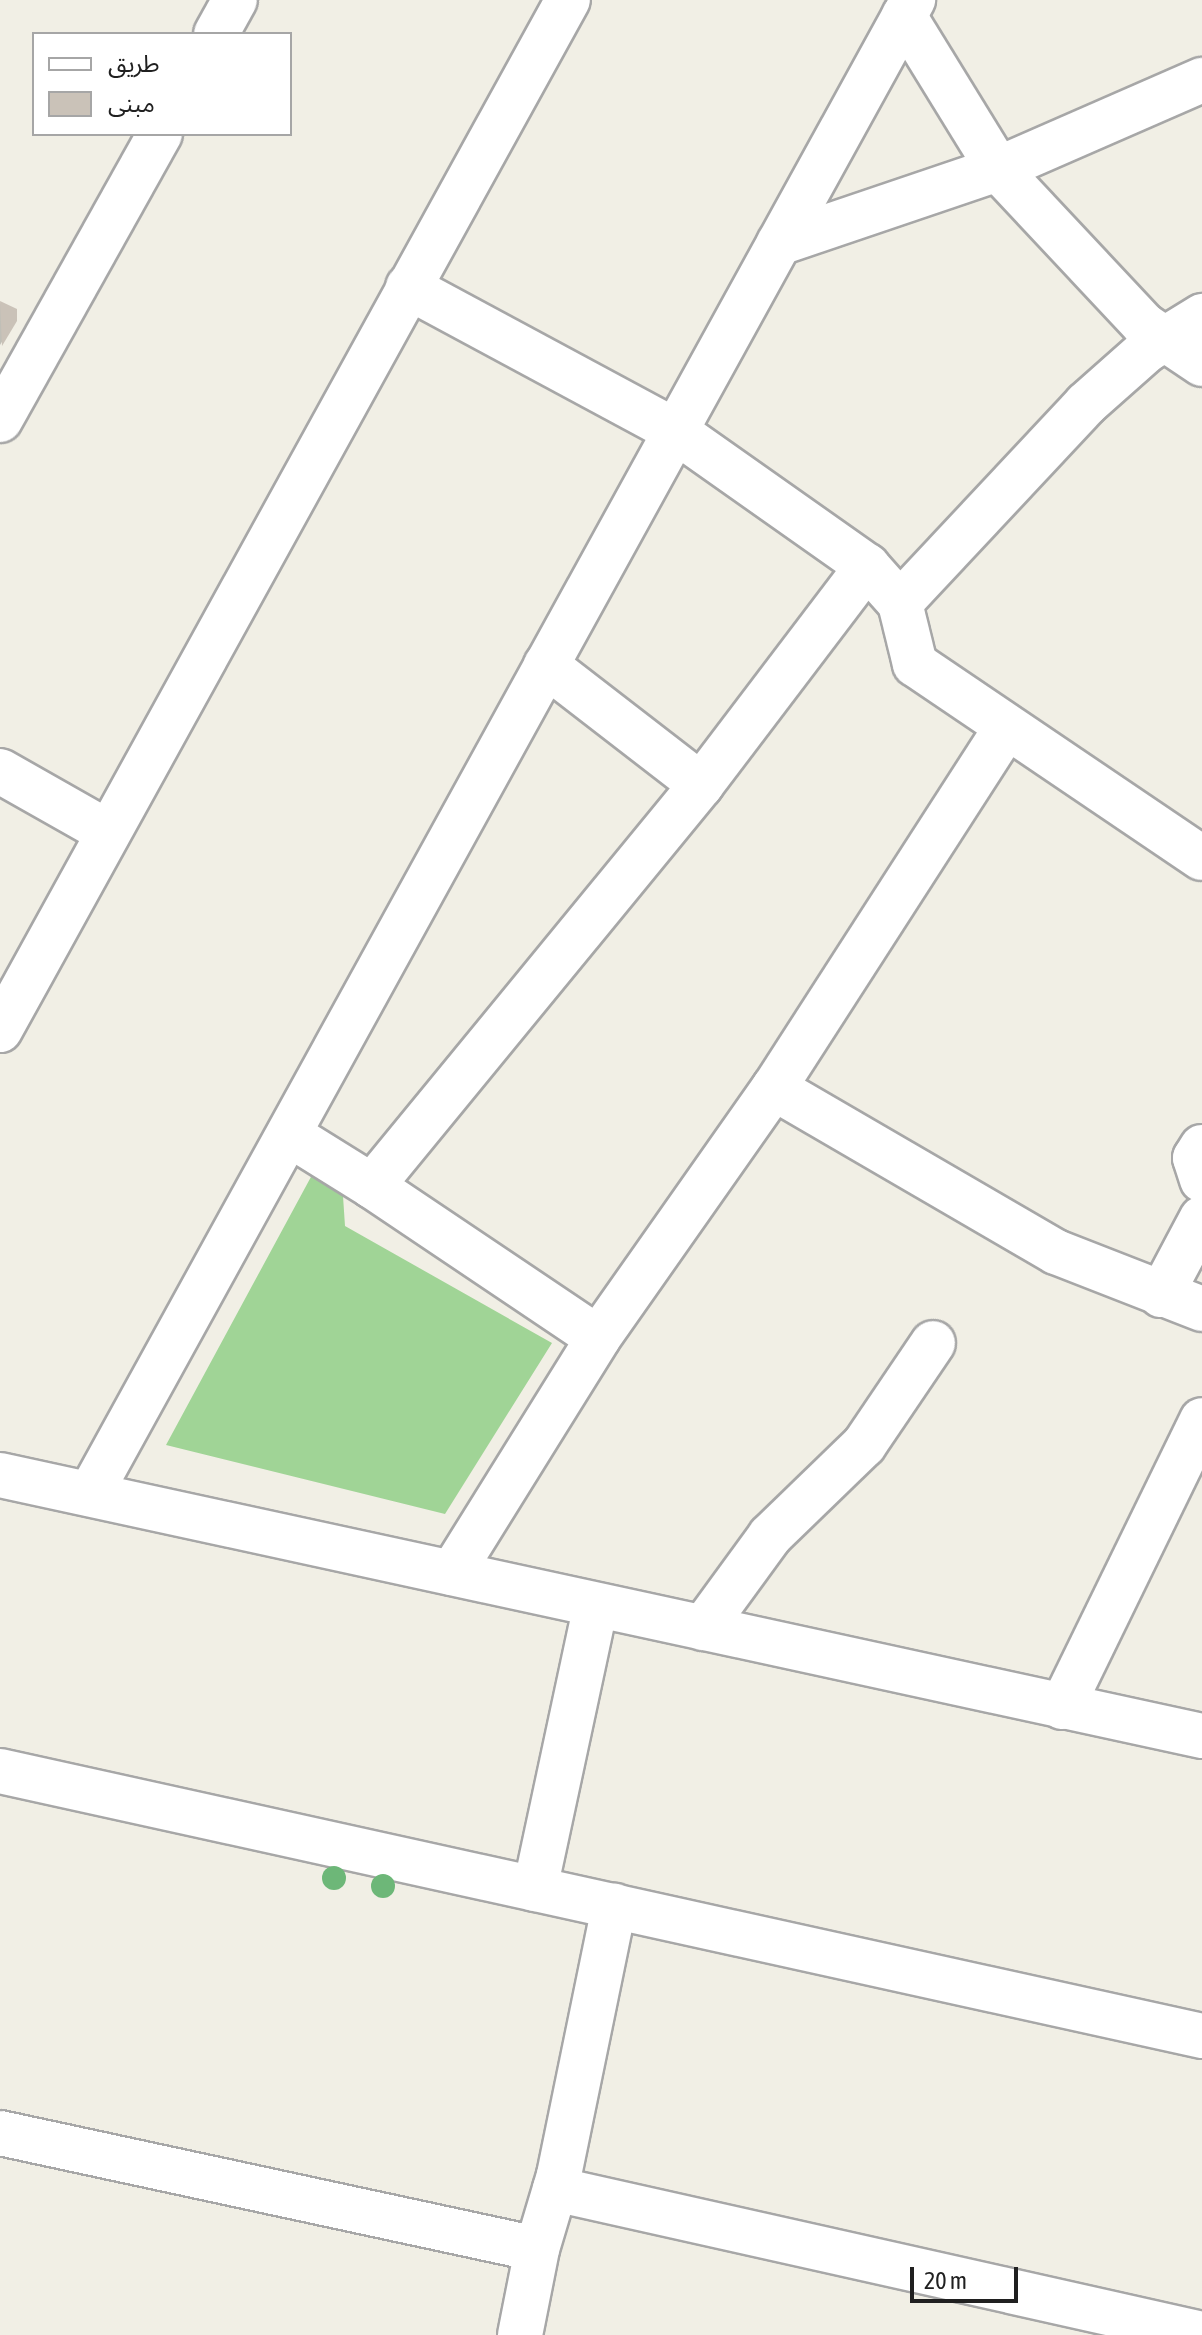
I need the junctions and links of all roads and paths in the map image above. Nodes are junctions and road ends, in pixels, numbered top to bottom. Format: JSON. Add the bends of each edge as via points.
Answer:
{"nodes":[{"id":1,"x":235,"y":0,"type":"edge"},
{"id":2,"x":568,"y":0,"type":"edge"},
{"id":3,"x":909,"y":8,"type":"edge"},
{"id":4,"x":217,"y":32,"type":"edge"},
{"id":5,"x":1202,"y":80,"type":"edge"},
{"id":6,"x":159,"y":136,"type":"edge"},
{"id":7,"x":998,"y":169,"type":"junction"},
{"id":8,"x":779,"y":243,"type":"junction"},
{"id":9,"x":408,"y":287,"type":"junction"},
{"id":10,"x":1202,"y":316,"type":"edge"},
{"id":11,"x":1164,"y":339,"type":"junction"},
{"id":12,"x":1202,"y":364,"type":"edge"},
{"id":13,"x":0,"y":420,"type":"edge"},
{"id":14,"x":674,"y":430,"type":"junction"},
{"id":15,"x":867,"y":566,"type":"junction"},
{"id":16,"x":900,"y":603,"type":"junction"},
{"id":17,"x":546,"y":665,"type":"junction"},
{"id":18,"x":1006,"y":728,"type":"junction"},
{"id":19,"x":0,"y":771,"type":"edge"},
{"id":20,"x":701,"y":785,"type":"junction"},
{"id":21,"x":108,"y":832,"type":"junction"},
{"id":22,"x":1202,"y":858,"type":"edge"},
{"id":23,"x":16,"y":963,"type":"edge"},
{"id":24,"x":0,"y":1030,"type":"edge"},
{"id":25,"x":774,"y":1088,"type":"junction"},
{"id":26,"x":290,"y":1135,"type":"junction"},
{"id":27,"x":1202,"y":1147,"type":"edge"},
{"id":28,"x":1202,"y":1180,"type":"edge"},
{"id":29,"x":372,"y":1186,"type":"junction"},
{"id":30,"x":1202,"y":1218,"type":"edge"},
{"id":31,"x":1161,"y":1295,"type":"junction"},
{"id":32,"x":1202,"y":1309,"type":"edge"},
{"id":33,"x":598,"y":1338,"type":"junction"},
{"id":34,"x":933,"y":1343,"type":"dead end"},
{"id":35,"x":1202,"y":1420,"type":"edge"},
{"id":36,"x":0,"y":1475,"type":"edge"},
{"id":37,"x":90,"y":1494,"type":"junction"},
{"id":38,"x":452,"y":1573,"type":"junction"},
{"id":39,"x":596,"y":1605,"type":"junction"},
{"id":40,"x":703,"y":1628,"type":"junction"},
{"id":41,"x":1062,"y":1707,"type":"junction"},
{"id":42,"x":1202,"y":1735,"type":"edge"},
{"id":43,"x":0,"y":1771,"type":"edge"},
{"id":44,"x":535,"y":1889,"type":"junction"},
{"id":45,"x":614,"y":1906,"type":"junction"},
{"id":46,"x":1202,"y":2036,"type":"edge"},
{"id":47,"x":0,"y":2133,"type":"edge"},
{"id":48,"x":555,"y":2189,"type":"junction"},
{"id":49,"x":537,"y":2249,"type":"junction"},
{"id":50,"x":1202,"y":2334,"type":"edge"},
{"id":51,"x":520,"y":2335,"type":"edge"}],
"edges":[{"from":1,"to":4,"type":"street"},
{"from":2,"to":9,"type":"street"},
{"from":3,"to":7,"type":"street"},
{"from":3,"to":8,"type":"street"},
{"from":5,"to":7,"type":"street"},
{"from":6,"to":13,"type":"street"},
{"from":7,"to":8,"type":"street"},
{"from":7,"to":11,"type":"street","via":[[1144,325]]},
{"from":8,"to":14,"type":"street"},
{"from":9,"to":14,"type":"street"},
{"from":9,"to":21,"type":"street"},
{"from":10,"to":11,"type":"street"},
{"from":11,"to":12,"type":"street"},
{"from":11,"to":16,"type":"street","via":[[1086,404]]},
{"from":14,"to":15,"type":"street"},
{"from":14,"to":17,"type":"street"},
{"from":15,"to":16,"type":"street"},
{"from":15,"to":20,"type":"street"},
{"from":16,"to":18,"type":"street","via":[[915,664]]},
{"from":17,"to":20,"type":"street"},
{"from":17,"to":26,"type":"street"},
{"from":18,"to":22,"type":"street"},
{"from":18,"to":25,"type":"street"},
{"from":19,"to":21,"type":"street"},
{"from":20,"to":29,"type":"street"},
{"from":21,"to":23,"type":"street"},
{"from":23,"to":24,"type":"street"},
{"from":25,"to":31,"type":"street","via":[[1056,1252]]},
{"from":25,"to":33,"type":"street"},
{"from":26,"to":29,"type":"street"},
{"from":26,"to":37,"type":"street"},
{"from":27,"to":28,"type":"street","via":[[1195,1158]]},
{"from":29,"to":33,"type":"street"},
{"from":30,"to":31,"type":"street"},
{"from":31,"to":32,"type":"street"},
{"from":33,"to":38,"type":"street"},
{"from":34,"to":40,"type":"street","via":[[864,1445],[770,1536]]},
{"from":35,"to":41,"type":"street"},
{"from":36,"to":37,"type":"street"},
{"from":37,"to":38,"type":"street"},
{"from":38,"to":39,"type":"street"},
{"from":39,"to":40,"type":"street"},
{"from":39,"to":44,"type":"street"},
{"from":40,"to":41,"type":"street"},
{"from":41,"to":42,"type":"street"},
{"from":43,"to":44,"type":"street"},
{"from":44,"to":45,"type":"street"},
{"from":45,"to":46,"type":"street"},
{"from":45,"to":48,"type":"street"},
{"from":47,"to":49,"type":"street"},
{"from":48,"to":49,"type":"street"},
{"from":48,"to":50,"type":"street"},
{"from":49,"to":51,"type":"street"}]}
